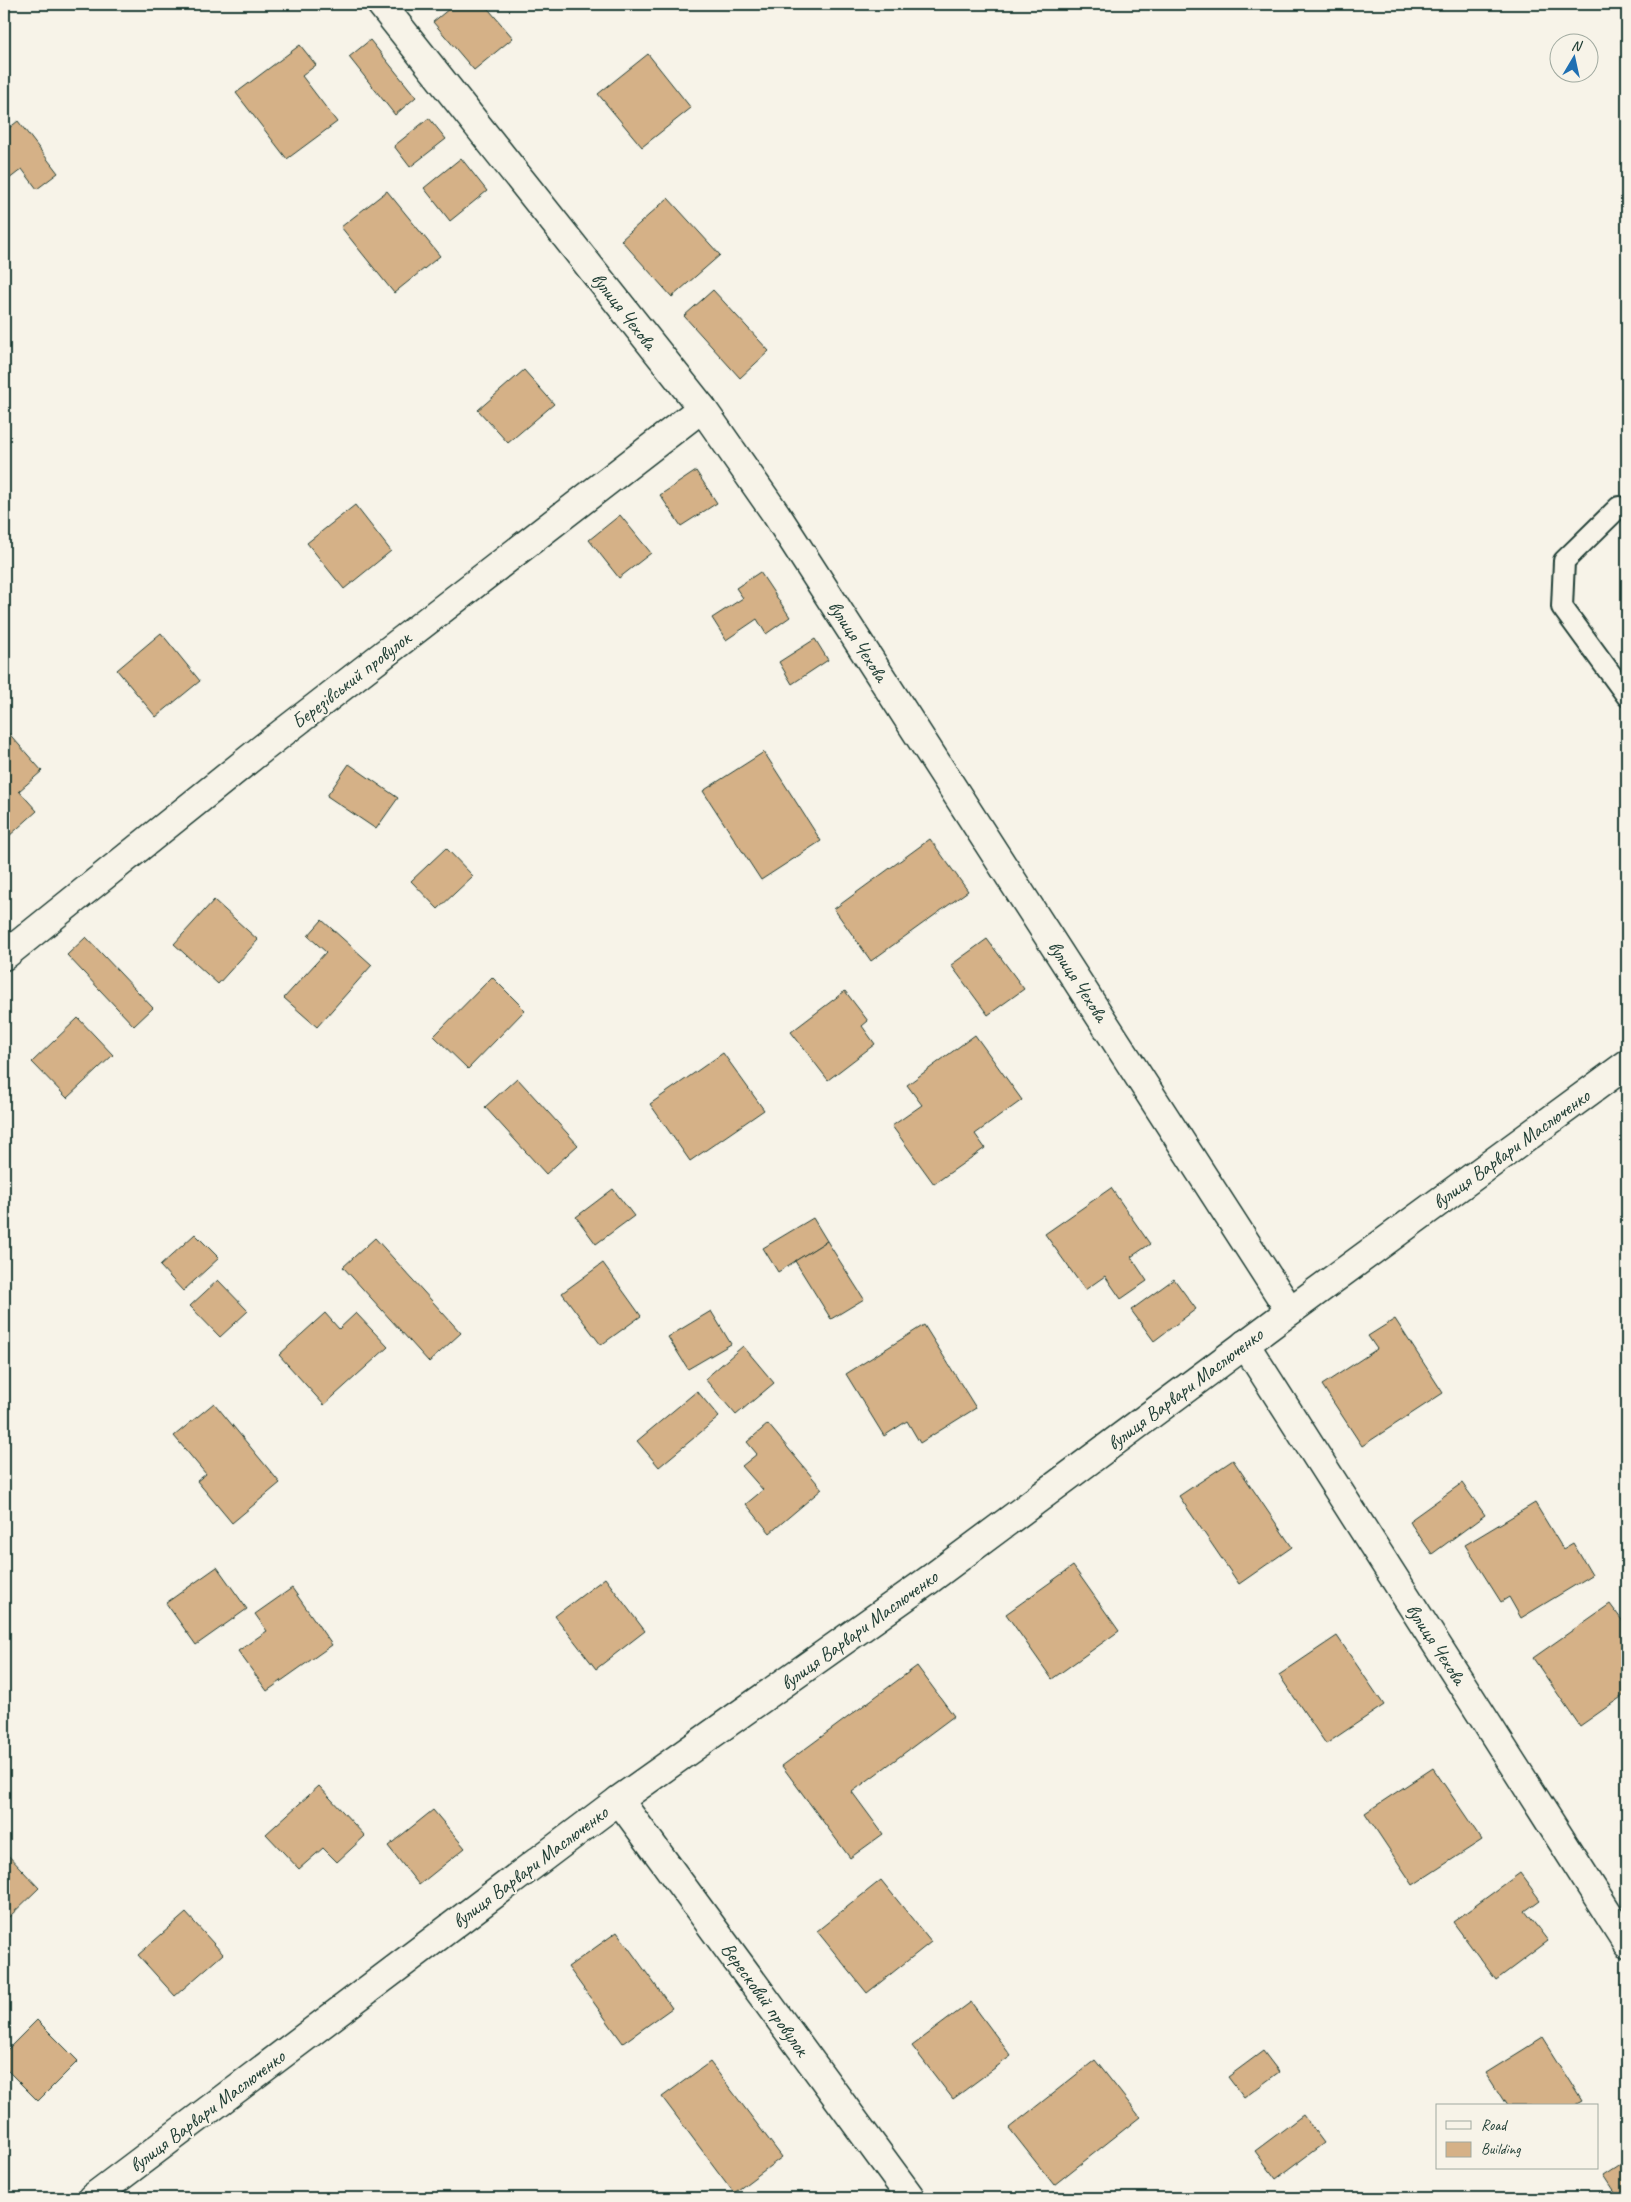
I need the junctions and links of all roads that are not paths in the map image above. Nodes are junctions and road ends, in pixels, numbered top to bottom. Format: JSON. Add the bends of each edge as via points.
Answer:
{"nodes":[{"id":1,"x":381,"y":4,"type":"edge"},
{"id":2,"x":702,"y":408,"type":"junction"},
{"id":3,"x":1619,"y":507,"type":"dead end"},
{"id":4,"x":1627,"y":696,"type":"edge"},
{"id":5,"x":4,"y":956,"type":"edge"},
{"id":6,"x":1627,"y":1064,"type":"edge"},
{"id":7,"x":1290,"y":1311,"type":"junction"},
{"id":8,"x":1245,"y":1344,"type":"junction"},
{"id":9,"x":619,"y":1800,"type":"junction"},
{"id":10,"x":1627,"y":1943,"type":"edge"},
{"id":11,"x":92,"y":2198,"type":"edge"},
{"id":12,"x":910,"y":2198,"type":"edge"}],
"edges":[{"from":1,"to":2,"type":"street","name":"вулиця Чехова"},
{"from":2,"to":5,"type":"street","name":"Березівський провулок","via":[[263,748]]},
{"from":2,"to":7,"type":"street","name":"вулиця Чехова","via":[[806,560]]},
{"from":3,"to":4,"type":"lane","via":[[1564,561],[1562,607]]},
{"from":6,"to":7,"type":"street","name":"вулиця Варвари Маслюченко"},
{"from":7,"to":8,"type":"street","name":"вулиця Варвари Маслюченко"},
{"from":8,"to":9,"type":"street","name":"вулиця Варвари Маслюченко","via":[[928,1580]]},
{"from":8,"to":10,"type":"street","name":"вулиця Чехова"},
{"from":9,"to":11,"type":"street","name":"вулиця Варвари Маслюченко"},
{"from":9,"to":12,"type":"street","name":"Вересковий провулок"}]}
